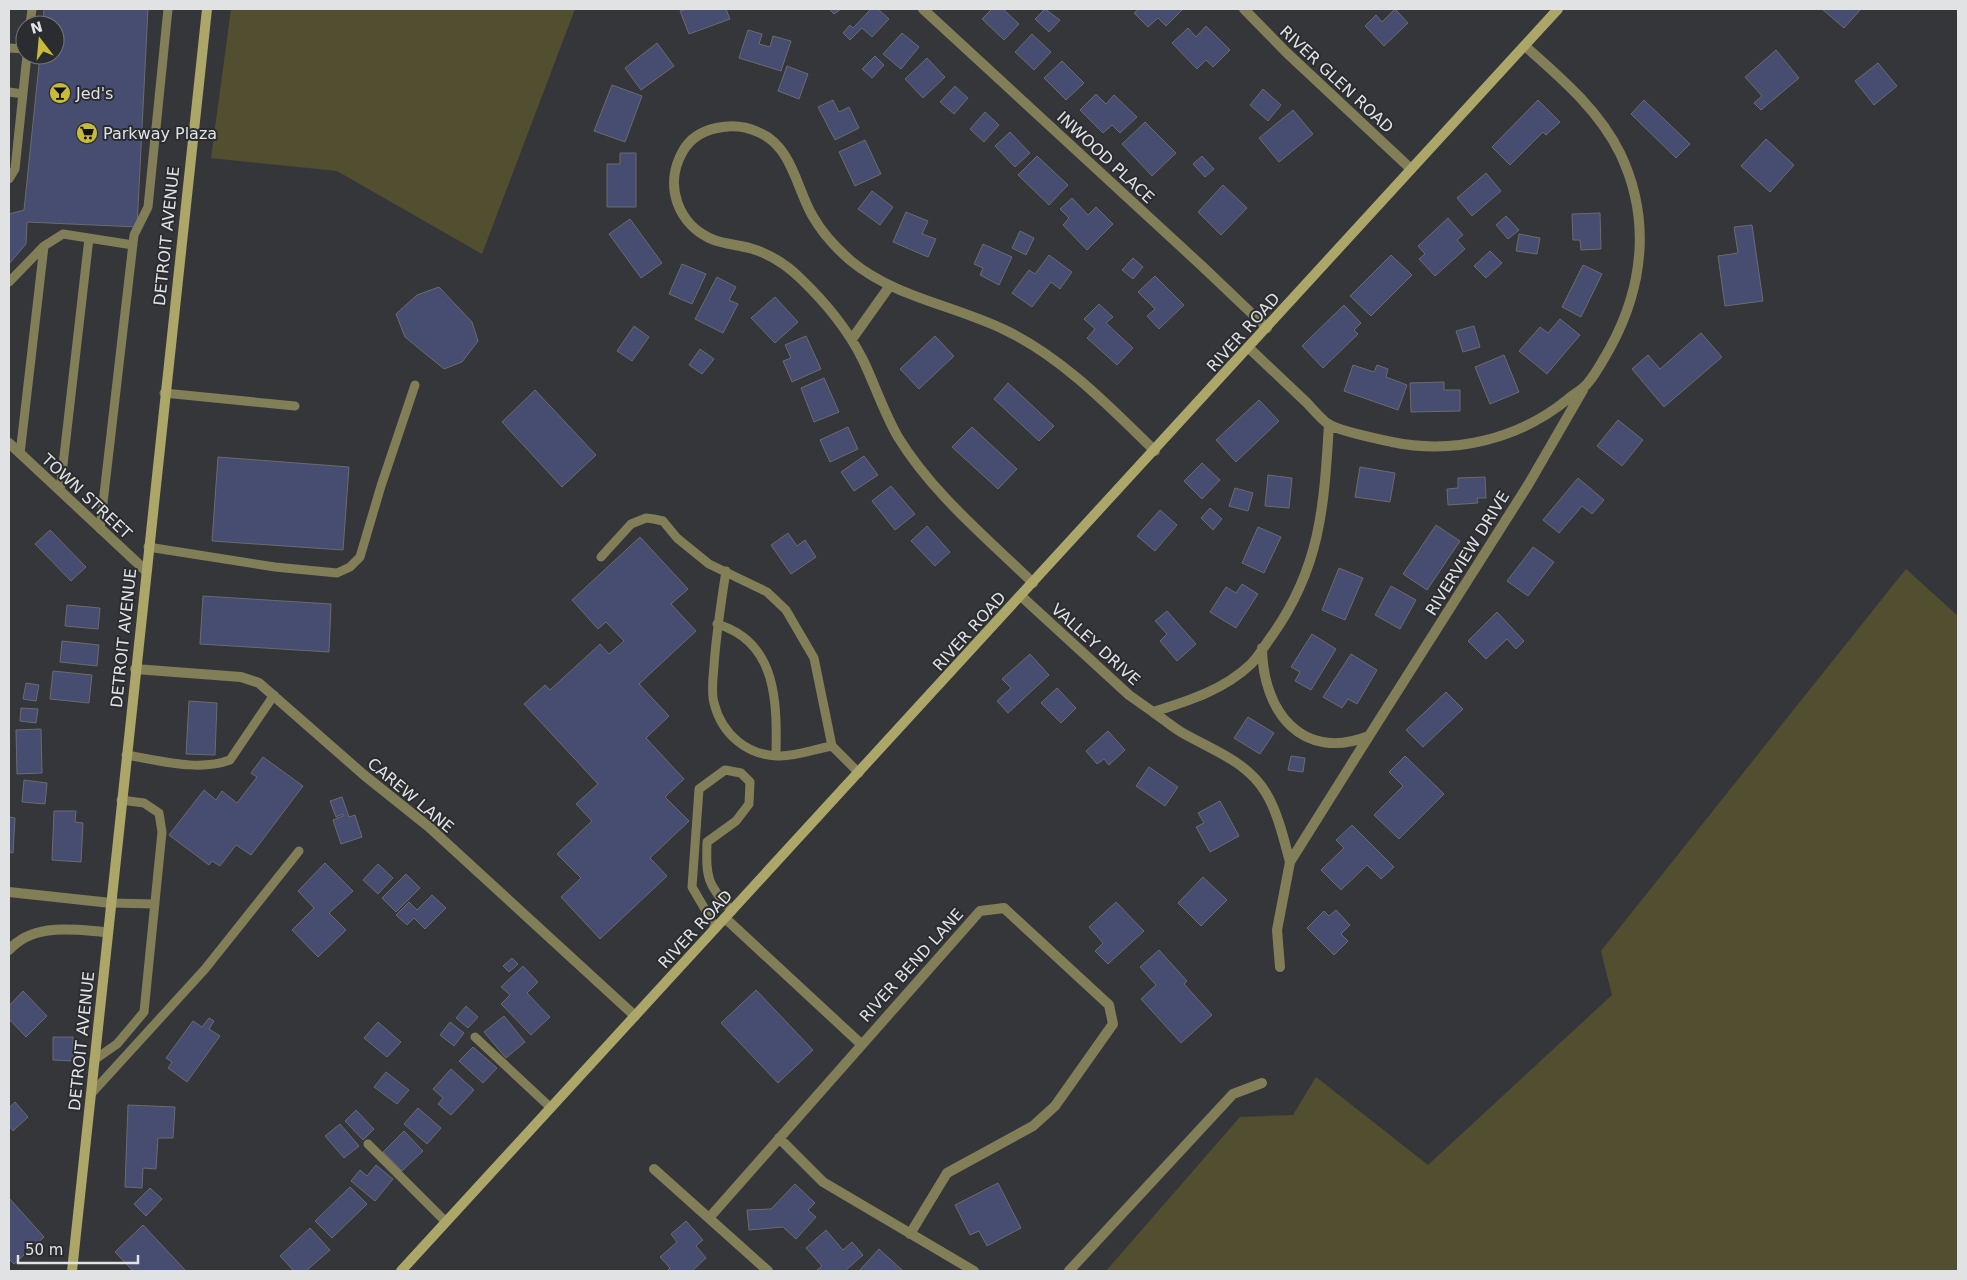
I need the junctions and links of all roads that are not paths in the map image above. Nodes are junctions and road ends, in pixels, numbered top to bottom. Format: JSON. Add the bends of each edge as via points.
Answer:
{"nodes":[{"id":1,"x":168,"y":9,"type":"edge"},
{"id":2,"x":207,"y":9,"type":"edge"},
{"id":3,"x":923,"y":9,"type":"edge"},
{"id":4,"x":1244,"y":9,"type":"edge"},
{"id":5,"x":1558,"y":9,"type":"edge"},
{"id":6,"x":1525,"y":46,"type":"junction"},
{"id":7,"x":26,"y":65,"type":"edge"},
{"id":8,"x":9,"y":92,"type":"edge"},
{"id":9,"x":23,"y":94,"type":"junction"},
{"id":10,"x":1411,"y":169,"type":"junction"},
{"id":11,"x":9,"y":178,"type":"edge"},
{"id":12,"x":89,"y":238,"type":"junction"},
{"id":13,"x":133,"y":245,"type":"junction"},
{"id":14,"x":44,"y":246,"type":"junction"},
{"id":15,"x":9,"y":282,"type":"edge"},
{"id":16,"x":889,"y":287,"type":"junction"},
{"id":17,"x":1267,"y":328,"type":"junction"},
{"id":18,"x":852,"y":339,"type":"junction"},
{"id":19,"x":1249,"y":348,"type":"junction"},
{"id":20,"x":1586,"y":384,"type":"junction"},
{"id":21,"x":415,"y":385,"type":"dead end"},
{"id":22,"x":164,"y":393,"type":"junction"},
{"id":23,"x":295,"y":406,"type":"dead end"},
{"id":24,"x":1329,"y":424,"type":"junction"},
{"id":25,"x":9,"y":444,"type":"edge"},
{"id":26,"x":1155,"y":451,"type":"junction"},
{"id":27,"x":20,"y":454,"type":"junction"},
{"id":28,"x":60,"y":491,"type":"junction"},
{"id":29,"x":100,"y":529,"type":"junction"},
{"id":30,"x":148,"y":547,"type":"junction"},
{"id":31,"x":601,"y":557,"type":"dead end"},
{"id":32,"x":146,"y":571,"type":"junction"},
{"id":33,"x":726,"y":571,"type":"junction"},
{"id":34,"x":1034,"y":583,"type":"junction"},
{"id":35,"x":1021,"y":596,"type":"junction"},
{"id":36,"x":717,"y":624,"type":"junction"},
{"id":37,"x":1262,"y":648,"type":"junction"},
{"id":38,"x":135,"y":669,"type":"junction"},
{"id":39,"x":274,"y":695,"type":"junction"},
{"id":40,"x":1153,"y":712,"type":"junction"},
{"id":41,"x":1369,"y":736,"type":"junction"},
{"id":42,"x":832,"y":746,"type":"junction"},
{"id":43,"x":126,"y":755,"type":"junction"},
{"id":44,"x":776,"y":756,"type":"junction"},
{"id":45,"x":859,"y":773,"type":"junction"},
{"id":46,"x":122,"y":800,"type":"junction"},
{"id":47,"x":299,"y":850,"type":"dead end"},
{"id":48,"x":1290,"y":862,"type":"junction"},
{"id":49,"x":9,"y":892,"type":"edge"},
{"id":50,"x":111,"y":902,"type":"junction"},
{"id":51,"x":155,"y":904,"type":"junction"},
{"id":52,"x":728,"y":914,"type":"junction"},
{"id":53,"x":716,"y":928,"type":"junction"},
{"id":54,"x":107,"y":932,"type":"junction"},
{"id":55,"x":9,"y":950,"type":"edge"},
{"id":56,"x":1280,"y":967,"type":"dead end"},
{"id":57,"x":635,"y":1016,"type":"junction"},
{"id":58,"x":475,"y":1037,"type":"dead end"},
{"id":59,"x":861,"y":1044,"type":"junction"},
{"id":60,"x":94,"y":1060,"type":"junction"},
{"id":61,"x":1262,"y":1083,"type":"dead end"},
{"id":62,"x":91,"y":1094,"type":"junction"},
{"id":63,"x":551,"y":1108,"type":"junction"},
{"id":64,"x":779,"y":1138,"type":"junction"},
{"id":65,"x":368,"y":1144,"type":"dead end"},
{"id":66,"x":654,"y":1169,"type":"dead end"},
{"id":67,"x":709,"y":1218,"type":"junction"},
{"id":68,"x":446,"y":1222,"type":"junction"},
{"id":69,"x":910,"y":1234,"type":"junction"},
{"id":70,"x":72,"y":1271,"type":"edge"},
{"id":71,"x":401,"y":1271,"type":"edge"},
{"id":72,"x":768,"y":1271,"type":"edge"},
{"id":73,"x":974,"y":1271,"type":"edge"},
{"id":74,"x":1069,"y":1271,"type":"edge"}],
"edges":[{"from":1,"to":13,"type":"lane","via":[[148,207],[134,235]]},
{"from":2,"to":22,"type":"street","name":"DETROIT AVENUE"},
{"from":3,"to":17,"type":"street","name":"INWOOD PLACE"},
{"from":4,"to":10,"type":"street","name":"RIVER GLEN ROAD"},
{"from":5,"to":6,"type":"street","name":"RIVER ROAD"},
{"from":6,"to":10,"type":"street","name":"RIVER ROAD"},
{"from":6,"to":20,"type":"street","name":"RIVERVIEW DRIVE","via":[[1572,88],[1607,129],[1632,185],[1638,215],[1640,266],[1636,283],[1620,329]]},
{"from":7,"to":9,"type":"lane"},
{"from":8,"to":9,"type":"lane"},
{"from":9,"to":11,"type":"lane","via":[[15,170]]},
{"from":10,"to":17,"type":"street","name":"RIVER ROAD"},
{"from":12,"to":13,"type":"lane"},
{"from":12,"to":14,"type":"lane","via":[[63,234]]},
{"from":12,"to":28,"type":"lane"},
{"from":13,"to":29,"type":"lane"},
{"from":14,"to":15,"type":"lane"},
{"from":14,"to":27,"type":"lane"},
{"from":16,"to":18,"type":"street"},
{"from":16,"to":18,"type":"street","via":[[864,272],[827,237],[801,194],[791,164],[770,138],[744,127],[728,126],[712,129],[688,143],[676,166],[674,181],[680,211],[690,224],[717,241],[752,248],[788,267],[831,311]]},
{"from":16,"to":26,"type":"street","via":[[1006,330],[1037,348],[1108,406]]},
{"from":17,"to":19,"type":"street","name":"RIVER ROAD"},
{"from":18,"to":34,"type":"street","via":[[898,436],[921,470]]},
{"from":19,"to":24,"type":"street"},
{"from":19,"to":26,"type":"street","name":"RIVER ROAD"},
{"from":20,"to":24,"type":"street","via":[[1532,423],[1462,446],[1406,445]]},
{"from":20,"to":41,"type":"street","name":"RIVERVIEW DRIVE","via":[[1528,485]]},
{"from":21,"to":30,"type":"lane","via":[[360,557],[350,567],[337,573],[276,567]]},
{"from":22,"to":23,"type":"lane"},
{"from":22,"to":30,"type":"street","name":"DETROIT AVENUE"},
{"from":24,"to":37,"type":"street","via":[[1324,500],[1314,551],[1286,614]]},
{"from":25,"to":27,"type":"street","name":"TOWN STREET"},
{"from":26,"to":34,"type":"street","name":"RIVER ROAD"},
{"from":27,"to":28,"type":"street","name":"TOWN STREET"},
{"from":28,"to":29,"type":"street","name":"TOWN STREET"},
{"from":29,"to":32,"type":"street","name":"TOWN STREET"},
{"from":30,"to":32,"type":"street","name":"DETROIT AVENUE"},
{"from":31,"to":33,"type":"lane","via":[[631,524],[646,518],[663,521],[709,564]]},
{"from":32,"to":38,"type":"street","name":"DETROIT AVENUE"},
{"from":33,"to":36,"type":"lane"},
{"from":33,"to":42,"type":"lane","via":[[767,592],[786,610],[801,633],[814,658]]},
{"from":34,"to":35,"type":"street","name":"RIVER ROAD"},
{"from":35,"to":40,"type":"street","name":"VALLEY DRIVE","via":[[1128,694]]},
{"from":35,"to":45,"type":"street","name":"RIVER ROAD"},
{"from":36,"to":44,"type":"lane","via":[[746,638],[768,670],[776,707]]},
{"from":36,"to":44,"type":"lane","via":[[714,702],[721,721],[732,738],[747,748]]},
{"from":37,"to":40,"type":"street","via":[[1251,664],[1210,692]]},
{"from":37,"to":41,"type":"street","via":[[1266,684],[1273,704],[1294,729],[1310,740],[1325,744],[1343,744]]},
{"from":38,"to":39,"type":"street","name":"CAREW LANE","via":[[241,678],[259,683]]},
{"from":38,"to":43,"type":"street","name":"DETROIT AVENUE"},
{"from":39,"to":43,"type":"lane","via":[[230,760],[218,765]]},
{"from":39,"to":57,"type":"street","name":"CAREW LANE","via":[[364,775],[429,827]]},
{"from":40,"to":48,"type":"street","name":"VALLEY DRIVE","via":[[1243,766],[1257,780],[1267,794]]},
{"from":41,"to":48,"type":"street","name":"RIVERVIEW DRIVE"},
{"from":42,"to":44,"type":"lane"},
{"from":42,"to":45,"type":"lane"},
{"from":43,"to":46,"type":"street","name":"DETROIT AVENUE"},
{"from":45,"to":52,"type":"street","name":"RIVER ROAD"},
{"from":46,"to":50,"type":"street","name":"DETROIT AVENUE"},
{"from":46,"to":51,"type":"lane","via":[[144,803],[159,813],[162,832]]},
{"from":47,"to":62,"type":"lane","via":[[205,969]]},
{"from":48,"to":56,"type":"street","name":"RIVERVIEW DRIVE","via":[[1277,930]]},
{"from":49,"to":50,"type":"street"},
{"from":50,"to":51,"type":"lane"},
{"from":50,"to":54,"type":"street","name":"DETROIT AVENUE"},
{"from":51,"to":60,"type":"lane","via":[[144,1012],[117,1044]]},
{"from":52,"to":53,"type":"street","name":"RIVER ROAD"},
{"from":52,"to":53,"type":"lane","via":[[706,876],[707,842],[736,821],[749,804],[750,782],[741,773],[725,770],[699,789],[694,834],[692,887]]},
{"from":52,"to":59,"type":"street","name":"RIVER BEND LANE"},
{"from":53,"to":57,"type":"street","name":"RIVER ROAD"},
{"from":54,"to":55,"type":"street","via":[[52,929],[15,943]]},
{"from":54,"to":60,"type":"street","name":"DETROIT AVENUE"},
{"from":57,"to":63,"type":"street","name":"RIVER ROAD"},
{"from":58,"to":63,"type":"lane"},
{"from":59,"to":64,"type":"street","name":"RIVER BEND LANE"},
{"from":59,"to":69,"type":"street","name":"RIVER BEND LANE","via":[[980,911],[996,908],[1004,908],[1109,1005],[1113,1024],[1055,1106],[1033,1126],[948,1173]]},
{"from":60,"to":62,"type":"street","name":"DETROIT AVENUE"},
{"from":61,"to":74,"type":"street","via":[[1233,1094]]},
{"from":62,"to":70,"type":"street","name":"DETROIT AVENUE"},
{"from":63,"to":68,"type":"street","name":"RIVER ROAD"},
{"from":64,"to":67,"type":"street","name":"RIVER BEND LANE"},
{"from":64,"to":69,"type":"street","via":[[823,1182]]},
{"from":65,"to":68,"type":"lane"},
{"from":66,"to":67,"type":"street"},
{"from":67,"to":72,"type":"street"},
{"from":68,"to":71,"type":"street","name":"RIVER ROAD"},
{"from":69,"to":73,"type":"street"}]}
